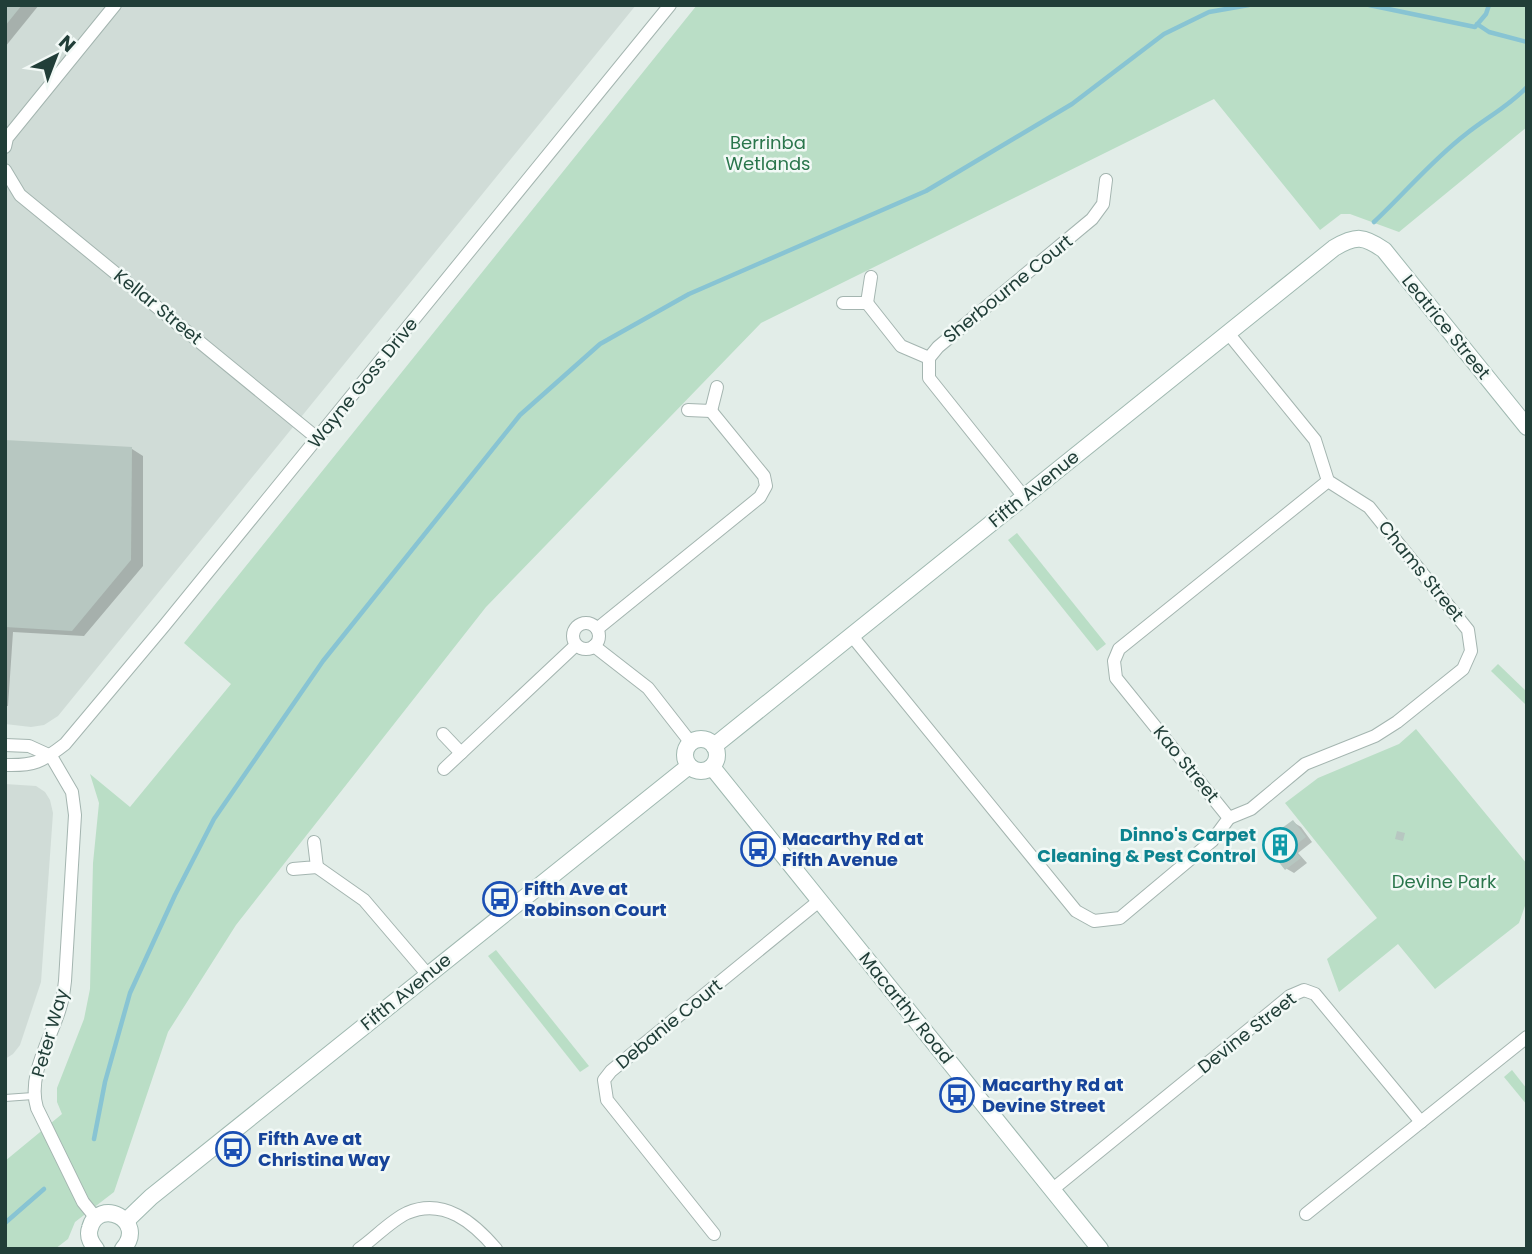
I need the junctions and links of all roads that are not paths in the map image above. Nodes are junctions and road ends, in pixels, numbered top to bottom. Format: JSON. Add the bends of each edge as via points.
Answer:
{"nodes":[{"id":1,"x":115,"y":5,"type":"edge"},
{"id":2,"x":670,"y":5,"type":"edge"},
{"id":3,"x":5,"y":148,"type":"edge"},
{"id":4,"x":5,"y":170,"type":"edge"},
{"id":5,"x":1106,"y":180,"type":"dead end"},
{"id":6,"x":1357,"y":237,"type":"joint"},
{"id":7,"x":872,"y":277,"type":"dead end"},
{"id":8,"x":843,"y":303,"type":"dead end"},
{"id":9,"x":867,"y":303,"type":"junction"},
{"id":10,"x":1228,"y":333,"type":"junction"},
{"id":11,"x":929,"y":358,"type":"junction"},
{"id":12,"x":718,"y":387,"type":"dead end"},
{"id":13,"x":688,"y":410,"type":"dead end"},
{"id":14,"x":711,"y":411,"type":"junction"},
{"id":15,"x":1527,"y":427,"type":"edge"},
{"id":16,"x":317,"y":438,"type":"junction"},
{"id":17,"x":1328,"y":481,"type":"junction"},
{"id":18,"x":1024,"y":497,"type":"junction"},
{"id":19,"x":597,"y":629,"type":"junction"},
{"id":20,"x":852,"y":636,"type":"junction"},
{"id":21,"x":576,"y":645,"type":"junction"},
{"id":22,"x":594,"y":646,"type":"junction"},
{"id":23,"x":443,"y":734,"type":"dead end"},
{"id":24,"x":691,"y":743,"type":"junction"},
{"id":25,"x":5,"y":745,"type":"edge"},
{"id":26,"x":715,"y":746,"type":"junction"},
{"id":27,"x":461,"y":753,"type":"junction"},
{"id":28,"x":51,"y":756,"type":"junction"},
{"id":29,"x":5,"y":765,"type":"edge"},
{"id":30,"x":689,"y":766,"type":"junction"},
{"id":31,"x":712,"y":767,"type":"junction"},
{"id":32,"x":444,"y":769,"type":"dead end"},
{"id":33,"x":1229,"y":818,"type":"junction"},
{"id":34,"x":314,"y":842,"type":"dead end"},
{"id":35,"x":317,"y":867,"type":"junction"},
{"id":36,"x":293,"y":869,"type":"dead end"},
{"id":37,"x":819,"y":901,"type":"junction"},
{"id":38,"x":428,"y":975,"type":"junction"},
{"id":39,"x":1527,"y":1037,"type":"edge"},
{"id":40,"x":33,"y":1096,"type":"junction"},
{"id":41,"x":5,"y":1098,"type":"edge"},
{"id":42,"x":1421,"y":1122,"type":"junction"},
{"id":43,"x":1052,"y":1189,"type":"junction"},
{"id":44,"x":1306,"y":1214,"type":"dead end"},
{"id":45,"x":96,"y":1218,"type":"junction"},
{"id":46,"x":126,"y":1221,"type":"junction"},
{"id":47,"x":714,"y":1234,"type":"dead end"},
{"id":48,"x":94,"y":1248,"type":"edge"},
{"id":49,"x":123,"y":1249,"type":"edge"},
{"id":50,"x":359,"y":1249,"type":"edge"},
{"id":51,"x":496,"y":1249,"type":"edge"},
{"id":52,"x":1100,"y":1249,"type":"edge"}],
"edges":[{"from":1,"to":3,"type":"street","via":[[7,138]]},
{"from":2,"to":16,"type":"street","name":"Wayne Goss Drive"},
{"from":4,"to":16,"type":"street","name":"Kellar Street","via":[[20,195]]},
{"from":5,"to":11,"type":"street","name":"Sherbourne Court","via":[[1103,204],[1093,219]]},
{"from":6,"to":10,"type":"street","name":"Fifth Avenue","via":[[1334,248]]},
{"from":6,"to":15,"type":"street","name":"Leatrice Street","via":[[1384,250]]},
{"from":7,"to":9,"type":"street"},
{"from":8,"to":9,"type":"street"},
{"from":9,"to":11,"type":"street","via":[[901,346]]},
{"from":10,"to":17,"type":"street","via":[[1315,440]]},
{"from":10,"to":18,"type":"street","name":"Fifth Avenue"},
{"from":11,"to":18,"type":"street","name":"Sherbourne Court","via":[[929,378]]},
{"from":12,"to":14,"type":"street"},
{"from":13,"to":14,"type":"street"},
{"from":14,"to":19,"type":"street","via":[[764,476],[766,486],[760,497]]},
{"from":16,"to":28,"type":"street","name":"Wayne Goss Drive"},
{"from":17,"to":33,"type":"street","name":"Kao Street","via":[[1130,638],[1114,661],[1116,678]]},
{"from":17,"to":33,"type":"street","name":"Chams Street","via":[[1369,507],[1468,629],[1471,651],[1463,669],[1386,730],[1305,764],[1251,808]]},
{"from":18,"to":20,"type":"street","name":"Fifth Avenue"},
{"from":19,"to":21,"type":"street","via":[[588,623],[578,625],[573,635]]},
{"from":19,"to":22,"type":"street","via":[[599,638]]},
{"from":20,"to":26,"type":"street","name":"Fifth Avenue"},
{"from":20,"to":33,"type":"street","name":"Kao Street","via":[[1076,911],[1094,921],[1120,918],[1212,841]]},
{"from":21,"to":22,"type":"street","via":[[583,649]]},
{"from":21,"to":27,"type":"street"},
{"from":22,"to":24,"type":"street","via":[[648,688]]},
{"from":23,"to":27,"type":"street"},
{"from":24,"to":26,"type":"street","via":[[706,740]]},
{"from":24,"to":30,"type":"street","via":[[686,752]]},
{"from":25,"to":28,"type":"street","via":[[29,746]]},
{"from":26,"to":31,"type":"street","via":[[718,755]]},
{"from":27,"to":32,"type":"street"},
{"from":28,"to":29,"type":"street","name":"Wayne Goss Drive","via":[[28,766]]},
{"from":28,"to":40,"type":"street","name":"Peter Way","via":[[72,792],[75,815],[65,981]]},
{"from":30,"to":31,"type":"street","via":[[703,771]]},
{"from":30,"to":38,"type":"street","name":"Fifth Avenue"},
{"from":31,"to":37,"type":"street","name":"Macarthy Road"},
{"from":34,"to":35,"type":"street"},
{"from":35,"to":36,"type":"street"},
{"from":35,"to":38,"type":"street","via":[[364,900]]},
{"from":37,"to":43,"type":"street","name":"Macarthy Road"},
{"from":37,"to":47,"type":"street","name":"Debanie Court","via":[[604,1080],[607,1100]]},
{"from":38,"to":46,"type":"street","name":"Fifth Avenue"},
{"from":39,"to":42,"type":"street"},
{"from":40,"to":41,"type":"lane"},
{"from":40,"to":45,"type":"street","name":"Peter Way","via":[[83,1202]]},
{"from":42,"to":43,"type":"street","name":"Devine Street","via":[[1315,995],[1304,990],[1290,996]]},
{"from":42,"to":44,"type":"street"},
{"from":43,"to":52,"type":"street","name":"Macarthy Road"},
{"from":45,"to":46,"type":"street","via":[[108,1213]]},
{"from":45,"to":48,"type":"street","via":[[89,1229]]},
{"from":46,"to":49,"type":"street","via":[[130,1233]]},
{"from":50,"to":51,"type":"street","via":[[406,1214],[428,1208],[455,1213],[478,1228]]}]}
